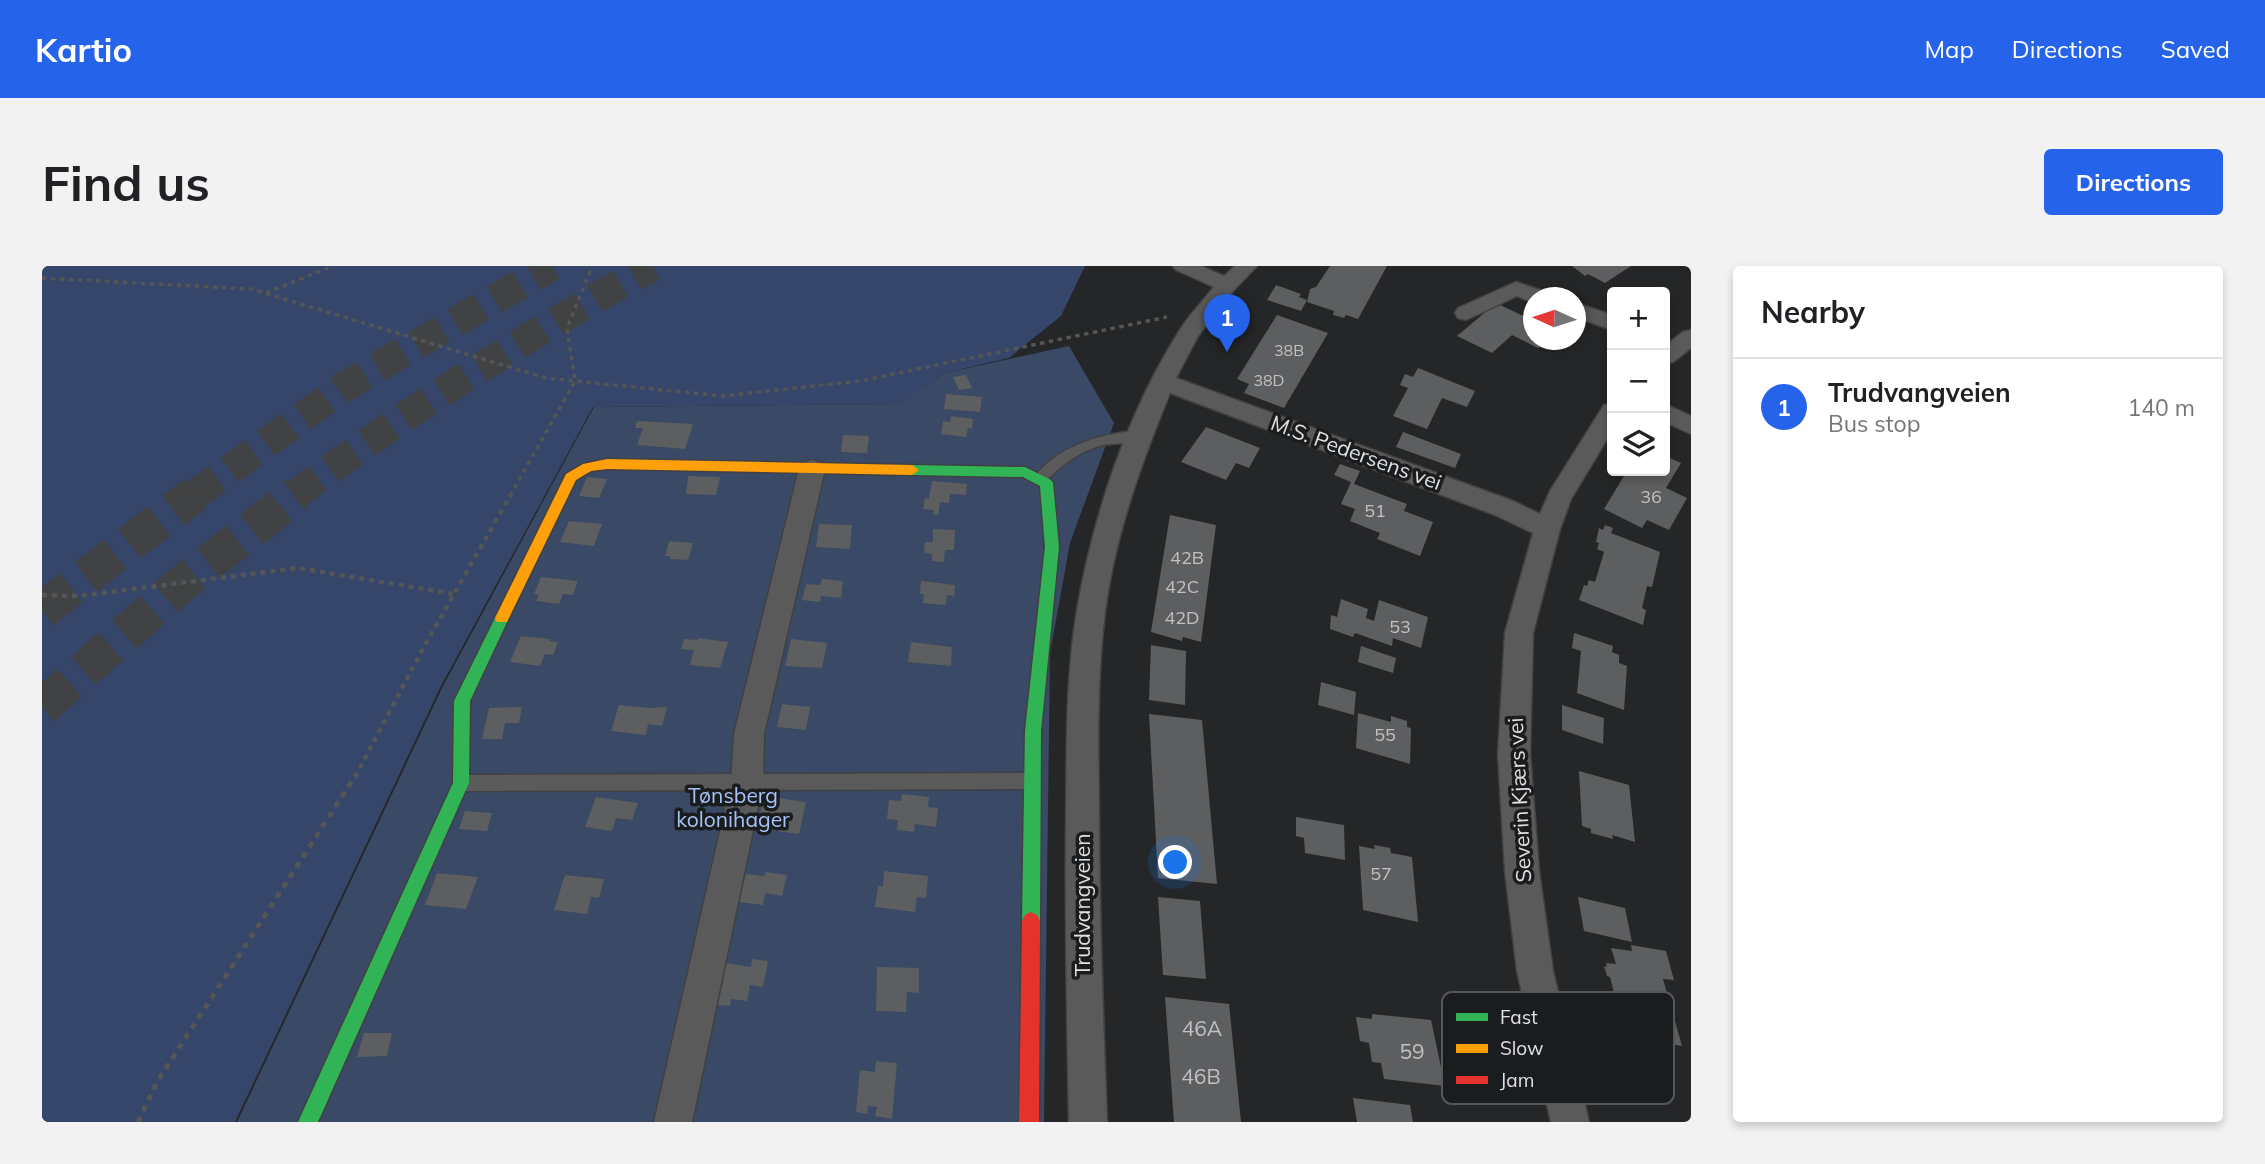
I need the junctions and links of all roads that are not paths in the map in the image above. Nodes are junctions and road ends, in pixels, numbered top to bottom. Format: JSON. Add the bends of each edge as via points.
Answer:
{"nodes":[{"id":1,"x":1183,"y":266,"type":"edge"},
{"id":2,"x":1237,"y":276,"type":"edge"},
{"id":3,"x":1523,"y":291,"type":"edge"},
{"id":4,"x":1466,"y":313,"type":"dead end"},
{"id":5,"x":1586,"y":314,"type":"edge"},
{"id":6,"x":1607,"y":321,"type":"edge"},
{"id":7,"x":1163,"y":382,"type":"junction"},
{"id":8,"x":1611,"y":413,"type":"edge"},
{"id":9,"x":1667,"y":413,"type":"edge"},
{"id":10,"x":1691,"y":426,"type":"edge"},
{"id":11,"x":1140,"y":436,"type":"junction"},
{"id":12,"x":812,"y":469,"type":"junction"},
{"id":13,"x":1040,"y":479,"type":"junction"},
{"id":14,"x":1547,"y":529,"type":"junction"},
{"id":15,"x":1034,"y":781,"type":"junction"},
{"id":16,"x":461,"y":783,"type":"junction"},
{"id":17,"x":747,"y":783,"type":"junction"},
{"id":18,"x":1540,"y":992,"type":"edge"},
{"id":19,"x":1566,"y":1104,"type":"edge"},
{"id":20,"x":308,"y":1122,"type":"edge"},
{"id":21,"x":673,"y":1122,"type":"edge"},
{"id":22,"x":1029,"y":1122,"type":"edge"},
{"id":23,"x":1088,"y":1122,"type":"edge"},
{"id":24,"x":1570,"y":1122,"type":"edge"}],
"edges":[{"from":1,"to":2,"type":"street"},
{"from":2,"to":7,"type":"street","name":"Trudvangveien","via":[[1188,334]]},
{"from":3,"to":4,"type":"street","via":[[1516,288]]},
{"from":5,"to":6,"type":"street"},
{"from":7,"to":11,"type":"street","name":"Trudvangveien"},
{"from":7,"to":14,"type":"street","name":"M.S. Pedersens vei","via":[[1504,508]]},
{"from":8,"to":14,"type":"street","name":"Severin Kjærs vei","via":[[1559,498]]},
{"from":9,"to":10,"type":"street"},
{"from":11,"to":13,"type":"lane","via":[[1110,437],[1088,444]]},
{"from":11,"to":23,"type":"street","name":"Trudvangveien","via":[[1113,511],[1093,597],[1083,696],[1082,934]]},
{"from":12,"to":13,"type":"street","via":[[1025,472]]},
{"from":12,"to":16,"type":"street","via":[[607,464],[579,470],[462,701]]},
{"from":12,"to":17,"type":"street","via":[[749,734]]},
{"from":13,"to":15,"type":"street","via":[[1046,483],[1052,547],[1033,732]]},
{"from":14,"to":18,"type":"street","name":"Severin Kjærs vei","via":[[1519,633],[1514,754],[1522,871]]},
{"from":15,"to":17,"type":"lane"},
{"from":15,"to":22,"type":"street"},
{"from":16,"to":17,"type":"lane"},
{"from":16,"to":20,"type":"street"},
{"from":17,"to":21,"type":"street"},
{"from":19,"to":24,"type":"street","name":"Severin Kjærs vei"}]}
